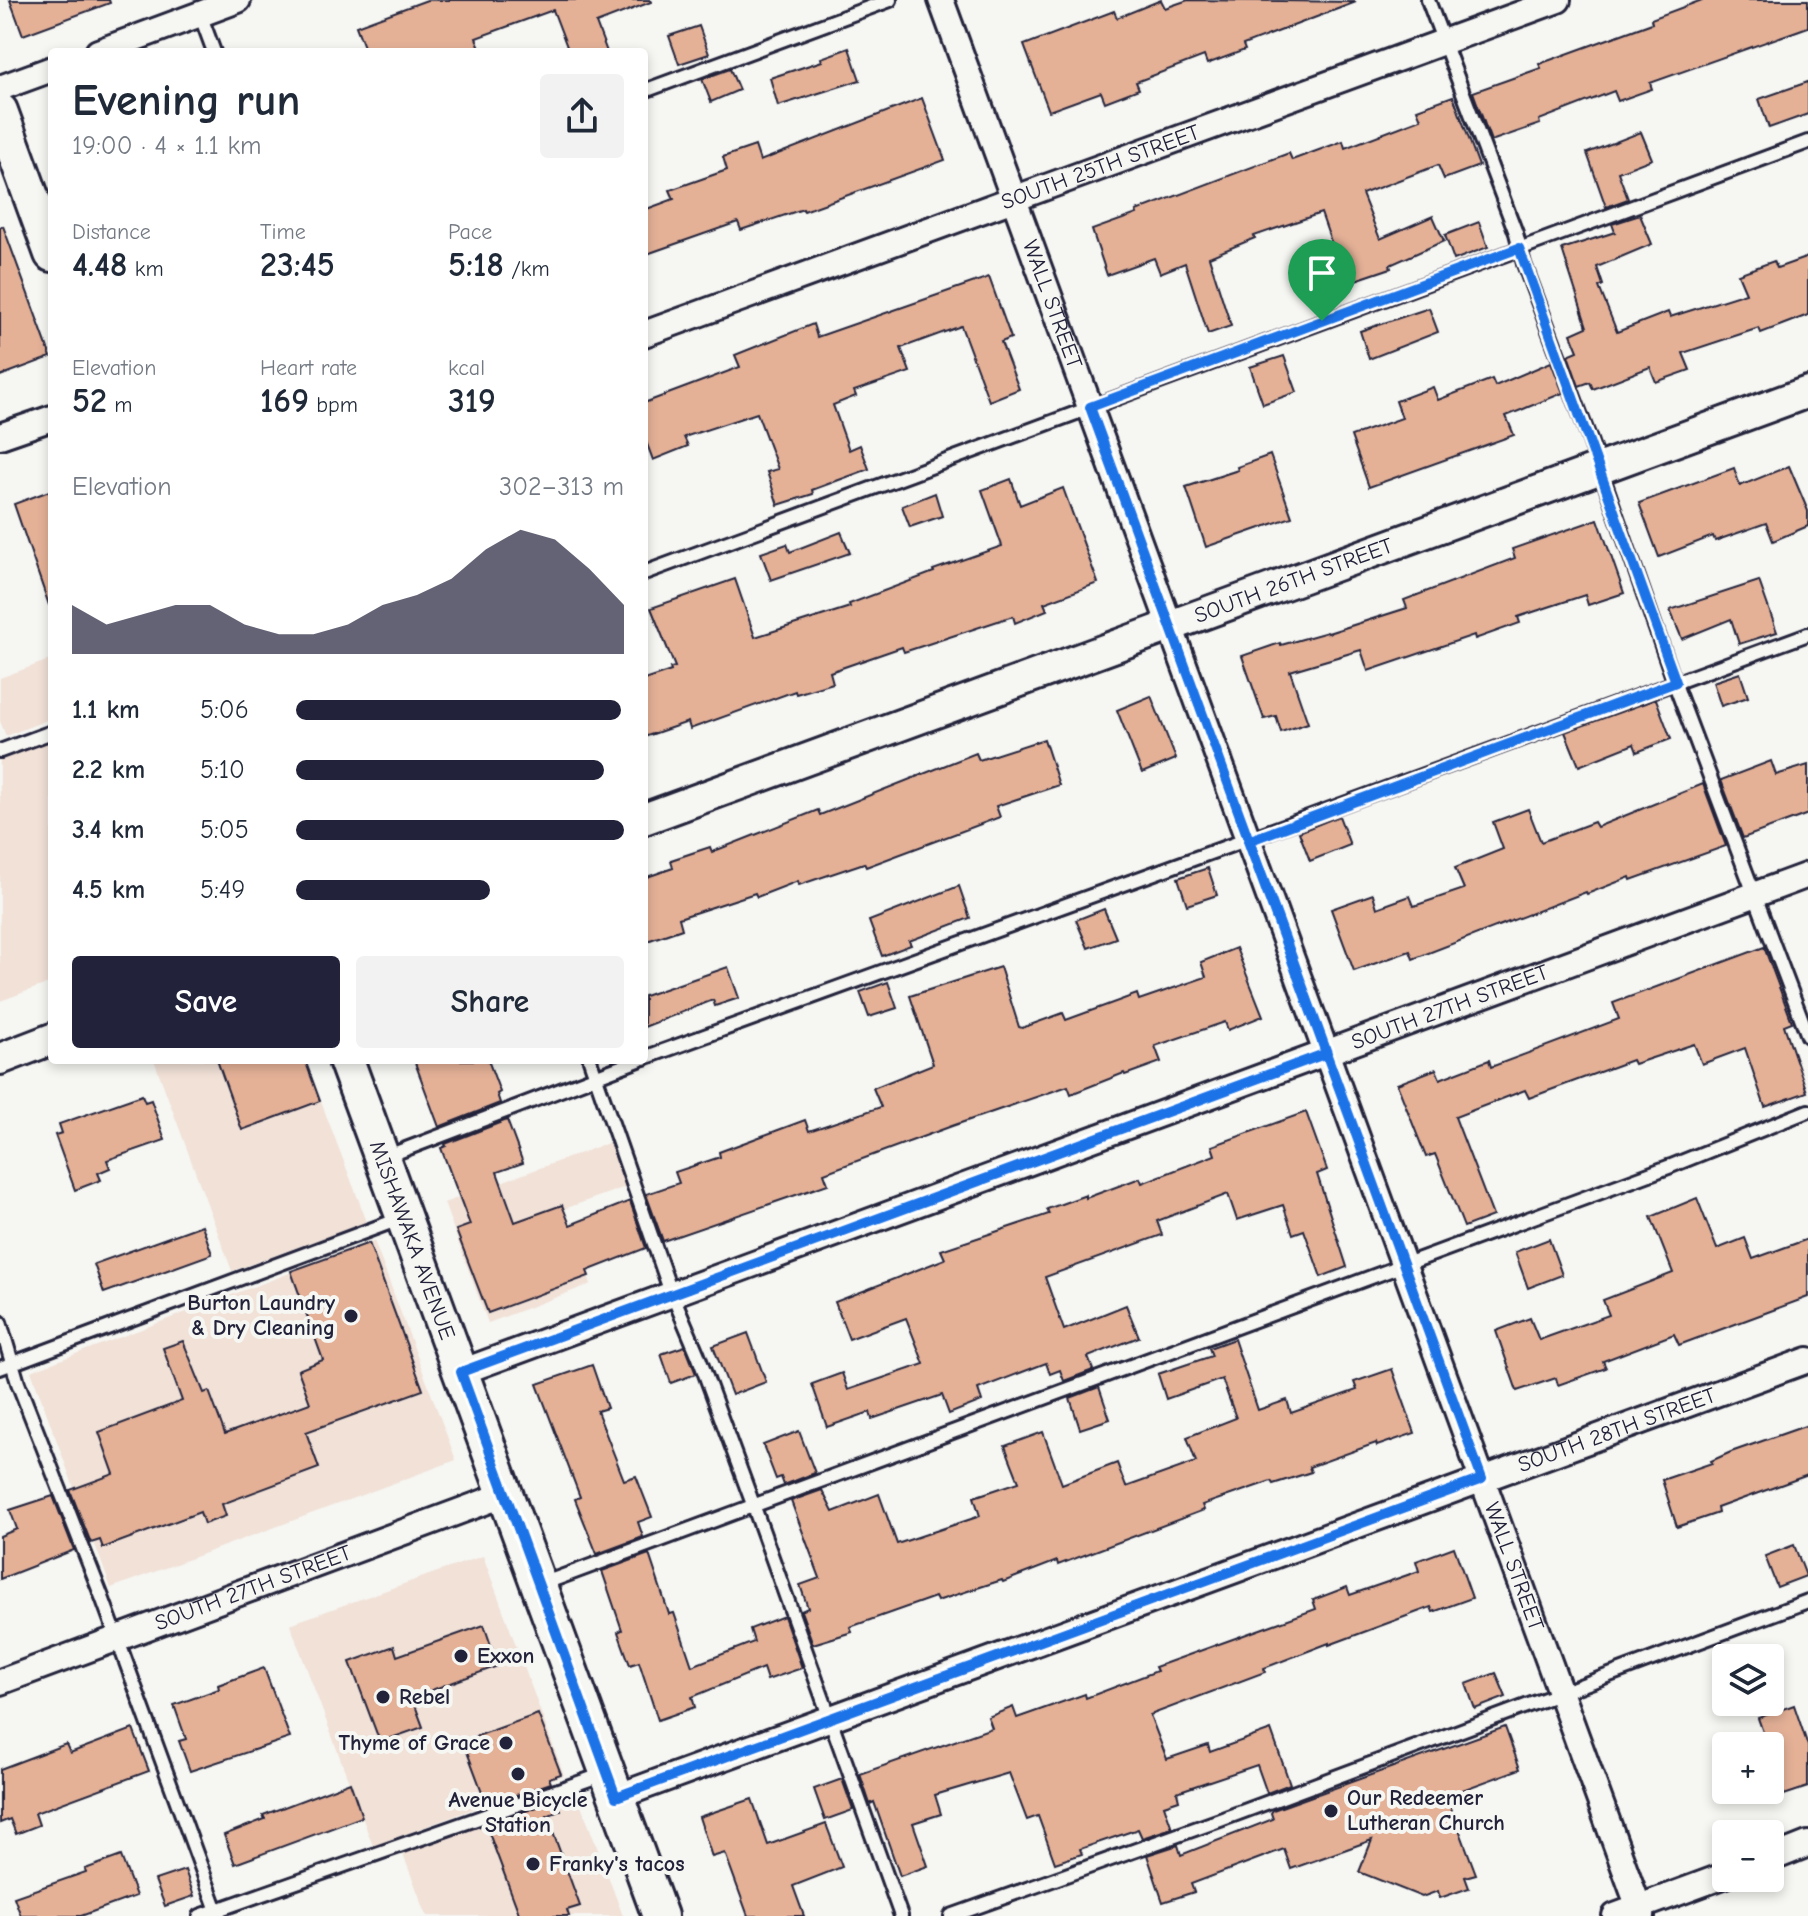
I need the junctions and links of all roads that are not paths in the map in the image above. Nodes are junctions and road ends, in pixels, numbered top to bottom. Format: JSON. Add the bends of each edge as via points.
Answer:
{"nodes":[{"id":1,"x":238,"y":0,"type":"edge"},
{"id":2,"x":890,"y":0,"type":"edge"},
{"id":3,"x":941,"y":0,"type":"edge"},
{"id":4,"x":1428,"y":0,"type":"edge"},
{"id":5,"x":1558,"y":0,"type":"edge"},
{"id":6,"x":200,"y":14,"type":"junction"},
{"id":7,"x":1443,"y":42,"type":"junction"},
{"id":8,"x":109,"y":48,"type":"edge"},
{"id":9,"x":213,"y":48,"type":"edge"},
{"id":10,"x":48,"y":70,"type":"edge"},
{"id":11,"x":0,"y":88,"type":"edge"},
{"id":12,"x":648,"y":90,"type":"edge"},
{"id":13,"x":2,"y":120,"type":"edge"},
{"id":14,"x":1808,"y":142,"type":"edge"},
{"id":15,"x":1014,"y":199,"type":"junction"},
{"id":16,"x":48,"y":243,"type":"edge"},
{"id":17,"x":1519,"y":248,"type":"junction"},
{"id":18,"x":648,"y":333,"type":"edge"},
{"id":19,"x":1808,"y":392,"type":"edge"},
{"id":20,"x":1090,"y":407,"type":"junction"},
{"id":21,"x":48,"y":419,"type":"edge"},
{"id":22,"x":0,"y":436,"type":"edge"},
{"id":23,"x":1600,"y":467,"type":"junction"},
{"id":24,"x":648,"y":572,"type":"edge"},
{"id":25,"x":1169,"y":626,"type":"junction"},
{"id":26,"x":1808,"y":634,"type":"edge"},
{"id":27,"x":1676,"y":682,"type":"junction"},
{"id":28,"x":48,"y":733,"type":"edge"},
{"id":29,"x":0,"y":751,"type":"edge"},
{"id":30,"x":648,"y":818,"type":"edge"},
{"id":31,"x":1248,"y":841,"type":"junction"},
{"id":32,"x":1808,"y":875,"type":"edge"},
{"id":33,"x":1755,"y":895,"type":"junction"},
{"id":34,"x":1808,"y":1036,"type":"edge"},
{"id":35,"x":48,"y":1041,"type":"edge"},
{"id":36,"x":1327,"y":1053,"type":"junction"},
{"id":37,"x":648,"y":1056,"type":"edge"},
{"id":38,"x":0,"y":1059,"type":"edge"},
{"id":39,"x":347,"y":1064,"type":"edge"},
{"id":40,"x":591,"y":1064,"type":"edge"},
{"id":41,"x":627,"y":1064,"type":"edge"},
{"id":42,"x":595,"y":1075,"type":"junction"},
{"id":43,"x":1808,"y":1111,"type":"edge"},
{"id":44,"x":382,"y":1158,"type":"junction"},
{"id":45,"x":404,"y":1217,"type":"junction"},
{"id":46,"x":1403,"y":1266,"type":"junction"},
{"id":47,"x":673,"y":1293,"type":"junction"},
{"id":48,"x":0,"y":1322,"type":"edge"},
{"id":49,"x":1808,"y":1360,"type":"edge"},
{"id":50,"x":6,"y":1365,"type":"edge"},
{"id":51,"x":461,"y":1372,"type":"junction"},
{"id":52,"x":1482,"y":1479,"type":"junction"},
{"id":53,"x":506,"y":1494,"type":"junction"},
{"id":54,"x":754,"y":1507,"type":"junction"},
{"id":55,"x":539,"y":1585,"type":"junction"},
{"id":56,"x":1808,"y":1601,"type":"edge"},
{"id":57,"x":117,"y":1638,"type":"junction"},
{"id":58,"x":0,"y":1682,"type":"edge"},
{"id":59,"x":1561,"y":1693,"type":"junction"},
{"id":60,"x":828,"y":1720,"type":"junction"},
{"id":61,"x":612,"y":1785,"type":"junction"},
{"id":62,"x":1808,"y":1844,"type":"edge"},
{"id":63,"x":1784,"y":1853,"type":"edge"},
{"id":64,"x":1712,"y":1881,"type":"edge"},
{"id":65,"x":1640,"y":1912,"type":"edge"},
{"id":66,"x":218,"y":1913,"type":"edge"},
{"id":67,"x":200,"y":1916,"type":"edge"},
{"id":68,"x":660,"y":1916,"type":"edge"},
{"id":69,"x":901,"y":1916,"type":"edge"},
{"id":70,"x":951,"y":1916,"type":"edge"},
{"id":71,"x":1615,"y":1916,"type":"edge"}],
"edges":[{"from":1,"to":6,"type":"street"},
{"from":2,"to":12,"type":"lane"},
{"from":3,"to":15,"type":"street","name":"WALL STREET"},
{"from":4,"to":7,"type":"lane"},
{"from":5,"to":7,"type":"street","name":"SOUTH 25TH STREET"},
{"from":6,"to":8,"type":"street"},
{"from":6,"to":9,"type":"lane"},
{"from":7,"to":15,"type":"street","name":"SOUTH 25TH STREET"},
{"from":7,"to":17,"type":"lane"},
{"from":10,"to":11,"type":"street"},
{"from":13,"to":16,"type":"main road"},
{"from":14,"to":17,"type":"lane"},
{"from":15,"to":18,"type":"street","name":"SOUTH 25TH STREET"},
{"from":15,"to":20,"type":"street","name":"WALL STREET"},
{"from":17,"to":20,"type":"lane"},
{"from":17,"to":23,"type":"lane"},
{"from":19,"to":23,"type":"street","name":"SOUTH 26TH STREET"},
{"from":20,"to":24,"type":"lane"},
{"from":20,"to":25,"type":"street","name":"WALL STREET"},
{"from":21,"to":22,"type":"street"},
{"from":23,"to":25,"type":"street","name":"SOUTH 26TH STREET"},
{"from":23,"to":27,"type":"lane"},
{"from":25,"to":30,"type":"street","name":"SOUTH 26TH STREET"},
{"from":25,"to":31,"type":"street","name":"WALL STREET"},
{"from":26,"to":27,"type":"lane"},
{"from":27,"to":31,"type":"lane"},
{"from":27,"to":33,"type":"lane"},
{"from":28,"to":29,"type":"lane"},
{"from":31,"to":36,"type":"street","name":"WALL STREET"},
{"from":31,"to":37,"type":"lane"},
{"from":32,"to":33,"type":"street","name":"SOUTH 27TH STREET"},
{"from":33,"to":34,"type":"lane"},
{"from":33,"to":36,"type":"street","name":"SOUTH 27TH STREET"},
{"from":35,"to":38,"type":"street"},
{"from":36,"to":46,"type":"street","name":"WALL STREET"},
{"from":36,"to":47,"type":"street","name":"SOUTH 27TH STREET"},
{"from":39,"to":44,"type":"main road","name":"MISHAWAKA AVENUE"},
{"from":40,"to":42,"type":"lane"},
{"from":41,"to":42,"type":"lane"},
{"from":42,"to":44,"type":"lane"},
{"from":42,"to":47,"type":"lane"},
{"from":43,"to":46,"type":"lane"},
{"from":44,"to":45,"type":"main road","name":"MISHAWAKA AVENUE"},
{"from":45,"to":50,"type":"lane"},
{"from":45,"to":51,"type":"main road","name":"MISHAWAKA AVENUE"},
{"from":46,"to":52,"type":"street","name":"WALL STREET"},
{"from":46,"to":54,"type":"lane"},
{"from":47,"to":51,"type":"street","name":"SOUTH 27TH STREET"},
{"from":47,"to":54,"type":"lane"},
{"from":48,"to":50,"type":"lane"},
{"from":49,"to":52,"type":"street","name":"SOUTH 28TH STREET"},
{"from":50,"to":57,"type":"lane"},
{"from":51,"to":53,"type":"main road","name":"MISHAWAKA AVENUE"},
{"from":52,"to":59,"type":"street","name":"WALL STREET"},
{"from":52,"to":60,"type":"street","name":"SOUTH 28TH STREET"},
{"from":53,"to":55,"type":"main road","name":"MISHAWAKA AVENUE"},
{"from":53,"to":57,"type":"street","name":"SOUTH 27TH STREET"},
{"from":54,"to":55,"type":"lane"},
{"from":54,"to":60,"type":"lane"},
{"from":55,"to":61,"type":"main road","name":"MISHAWAKA AVENUE"},
{"from":56,"to":59,"type":"lane"},
{"from":57,"to":58,"type":"street","name":"SOUTH 27TH STREET"},
{"from":57,"to":66,"type":"lane"},
{"from":59,"to":65,"type":"street","name":"WALL STREET"},
{"from":59,"to":70,"type":"lane"},
{"from":60,"to":61,"type":"street","name":"SOUTH 28TH STREET"},
{"from":60,"to":69,"type":"lane"},
{"from":61,"to":66,"type":"lane"},
{"from":61,"to":68,"type":"main road","name":"MISHAWAKA AVENUE"},
{"from":62,"to":63,"type":"street"},
{"from":64,"to":65,"type":"street"},
{"from":65,"to":71,"type":"street"},
{"from":66,"to":67,"type":"lane"}]}
